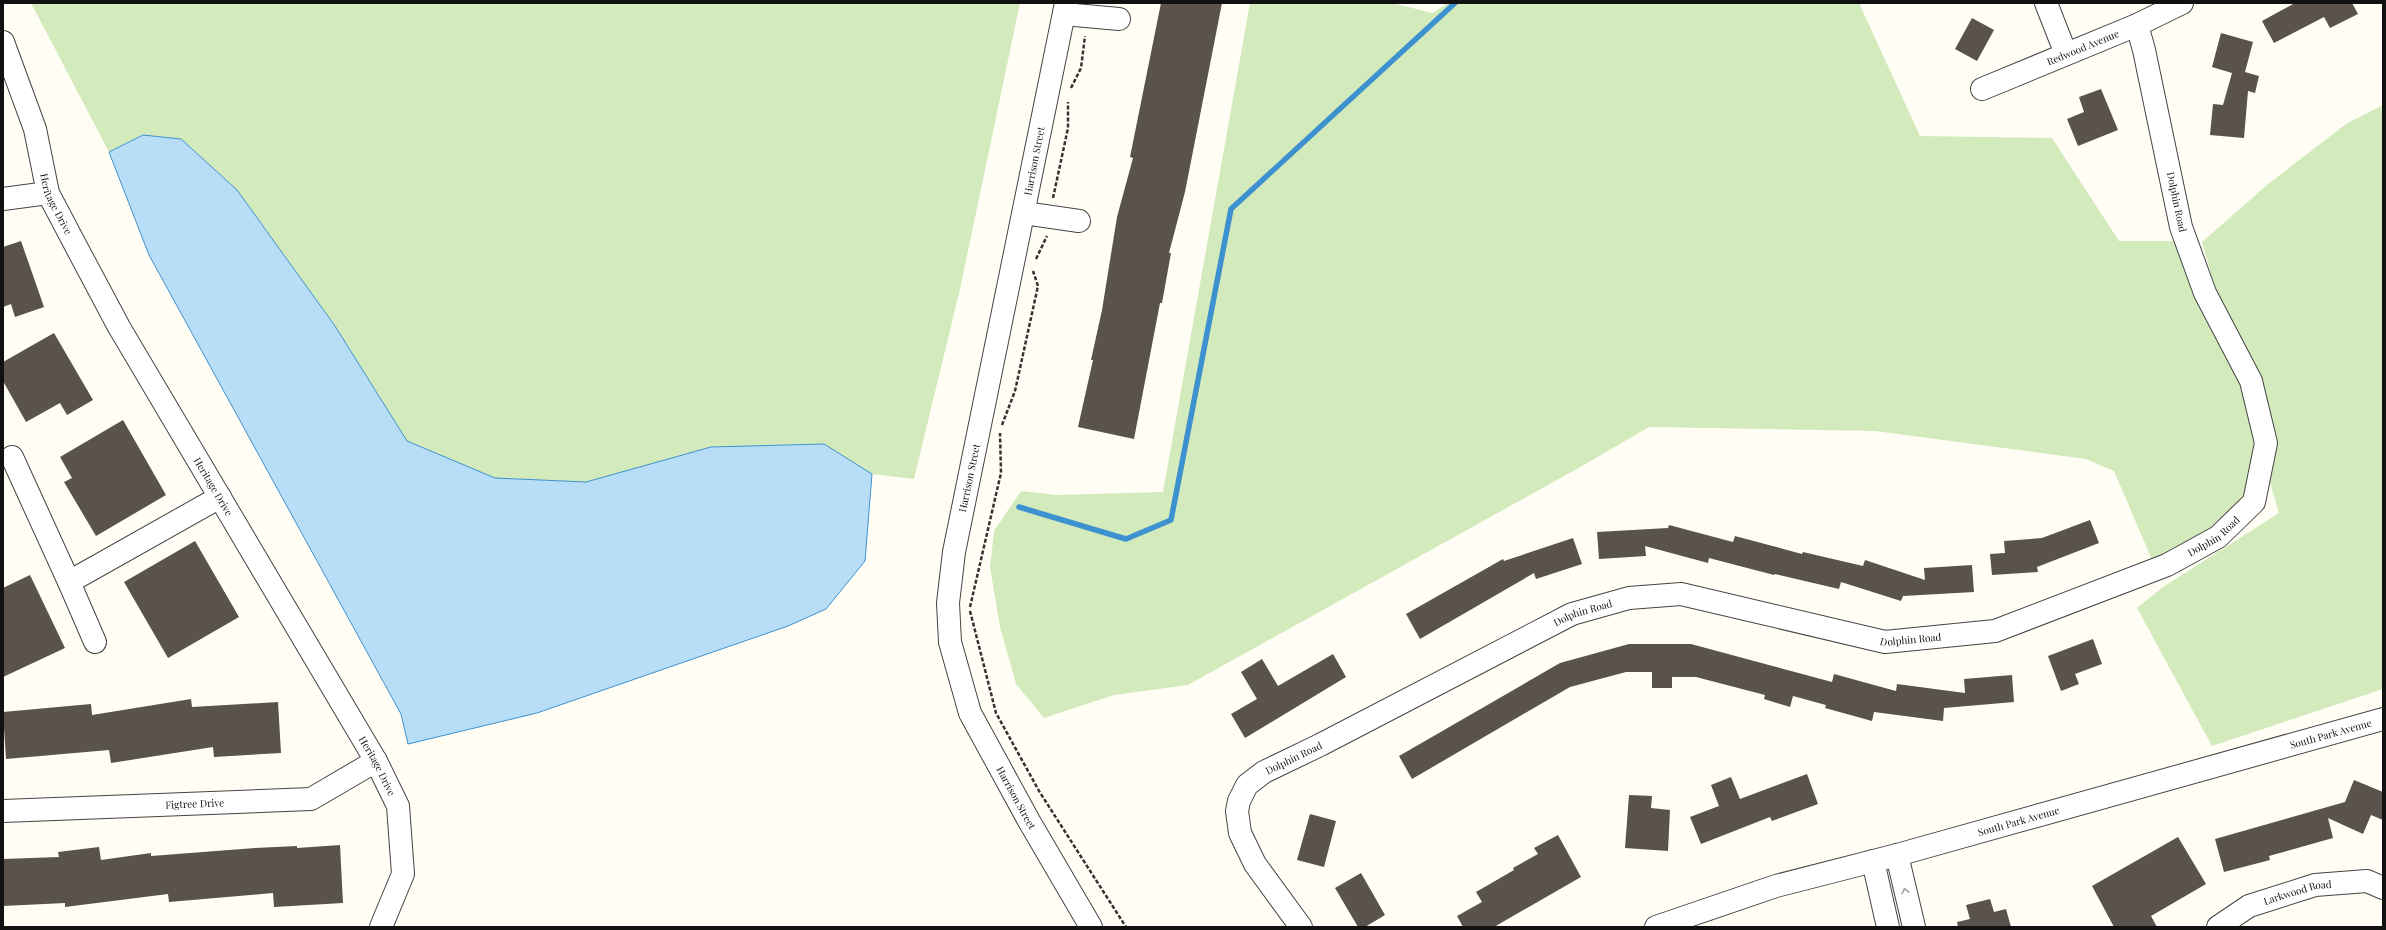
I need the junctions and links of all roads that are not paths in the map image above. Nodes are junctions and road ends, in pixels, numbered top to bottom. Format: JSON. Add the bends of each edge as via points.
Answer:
{"nodes":[{"id":1,"x":2046,"y":3,"type":"edge"},
{"id":2,"x":2182,"y":3,"type":"edge"},
{"id":3,"x":1065,"y":9,"type":"edge"},
{"id":4,"x":1119,"y":19,"type":"dead end"},
{"id":5,"x":2137,"y":25,"type":"junction"},
{"id":6,"x":3,"y":42,"type":"edge"},
{"id":7,"x":2066,"y":54,"type":"junction"},
{"id":8,"x":1982,"y":89,"type":"dead end"},
{"id":9,"x":48,"y":193,"type":"junction"},
{"id":10,"x":3,"y":199,"type":"edge"},
{"id":11,"x":1024,"y":213,"type":"junction"},
{"id":12,"x":1079,"y":221,"type":"dead end"},
{"id":13,"x":12,"y":457,"type":"dead end"},
{"id":14,"x":220,"y":497,"type":"junction"},
{"id":15,"x":69,"y":582,"type":"junction"},
{"id":16,"x":95,"y":642,"type":"dead end"},
{"id":17,"x":2383,"y":719,"type":"edge"},
{"id":18,"x":376,"y":761,"type":"junction"},
{"id":19,"x":3,"y":811,"type":"edge"},
{"id":20,"x":1897,"y":855,"type":"junction"},
{"id":21,"x":1873,"y":861,"type":"junction"},
{"id":22,"x":2383,"y":888,"type":"edge"},
{"id":23,"x":381,"y":927,"type":"edge"},
{"id":24,"x":1090,"y":927,"type":"edge"},
{"id":25,"x":1301,"y":927,"type":"edge"},
{"id":26,"x":1656,"y":927,"type":"edge"},
{"id":27,"x":1888,"y":927,"type":"edge"},
{"id":28,"x":1914,"y":927,"type":"edge"},
{"id":29,"x":2218,"y":927,"type":"edge"}],
"edges":[{"from":1,"to":7,"type":"street"},
{"from":2,"to":5,"type":"street","name":"Redwood Avenue"},
{"from":3,"to":4,"type":"street","via":[[1088,16]]},
{"from":3,"to":11,"type":"street","name":"Harrison Street"},
{"from":5,"to":7,"type":"street","name":"Redwood Avenue"},
{"from":5,"to":25,"type":"street","name":"Dolphin Road","via":[[2181,227],[2204,292],[2251,381],[2266,443],[2254,502],[2218,537],[2167,565],[1995,631],[1885,642],[1681,594],[1629,598],[1572,614],[1320,746],[1264,772],[1247,785],[1239,801],[1240,833],[1255,864]]},
{"from":6,"to":9,"type":"street","name":"Heritage Drive","via":[[35,129]]},
{"from":7,"to":8,"type":"street","name":"Redwood Avenue"},
{"from":9,"to":10,"type":"street"},
{"from":9,"to":14,"type":"street","name":"Heritage Drive","via":[[119,327]]},
{"from":11,"to":12,"type":"street"},
{"from":11,"to":24,"type":"street","name":"Harrison Street","via":[[954,552],[948,603],[950,642],[970,713],[1028,821]]},
{"from":13,"to":15,"type":"street"},
{"from":14,"to":15,"type":"street"},
{"from":14,"to":18,"type":"street","name":"Heritage Drive"},
{"from":15,"to":16,"type":"street"},
{"from":17,"to":20,"type":"street","name":"South Park Avenue"},
{"from":18,"to":19,"type":"street","name":"Figtree Drive","via":[[311,799]]},
{"from":18,"to":23,"type":"street","name":"Heritage Drive","via":[[398,806],[403,874]]},
{"from":20,"to":21,"type":"street","name":"South Park Avenue"},
{"from":28,"to":20,"type":"street","one_way":true},
{"from":21,"to":26,"type":"street","name":"South Park Avenue","via":[[1776,886]]},
{"from":21,"to":27,"type":"street"},
{"from":22,"to":29,"type":"street","name":"Larkwood Road","via":[[2367,880],[2315,885],[2249,906]]}]}
